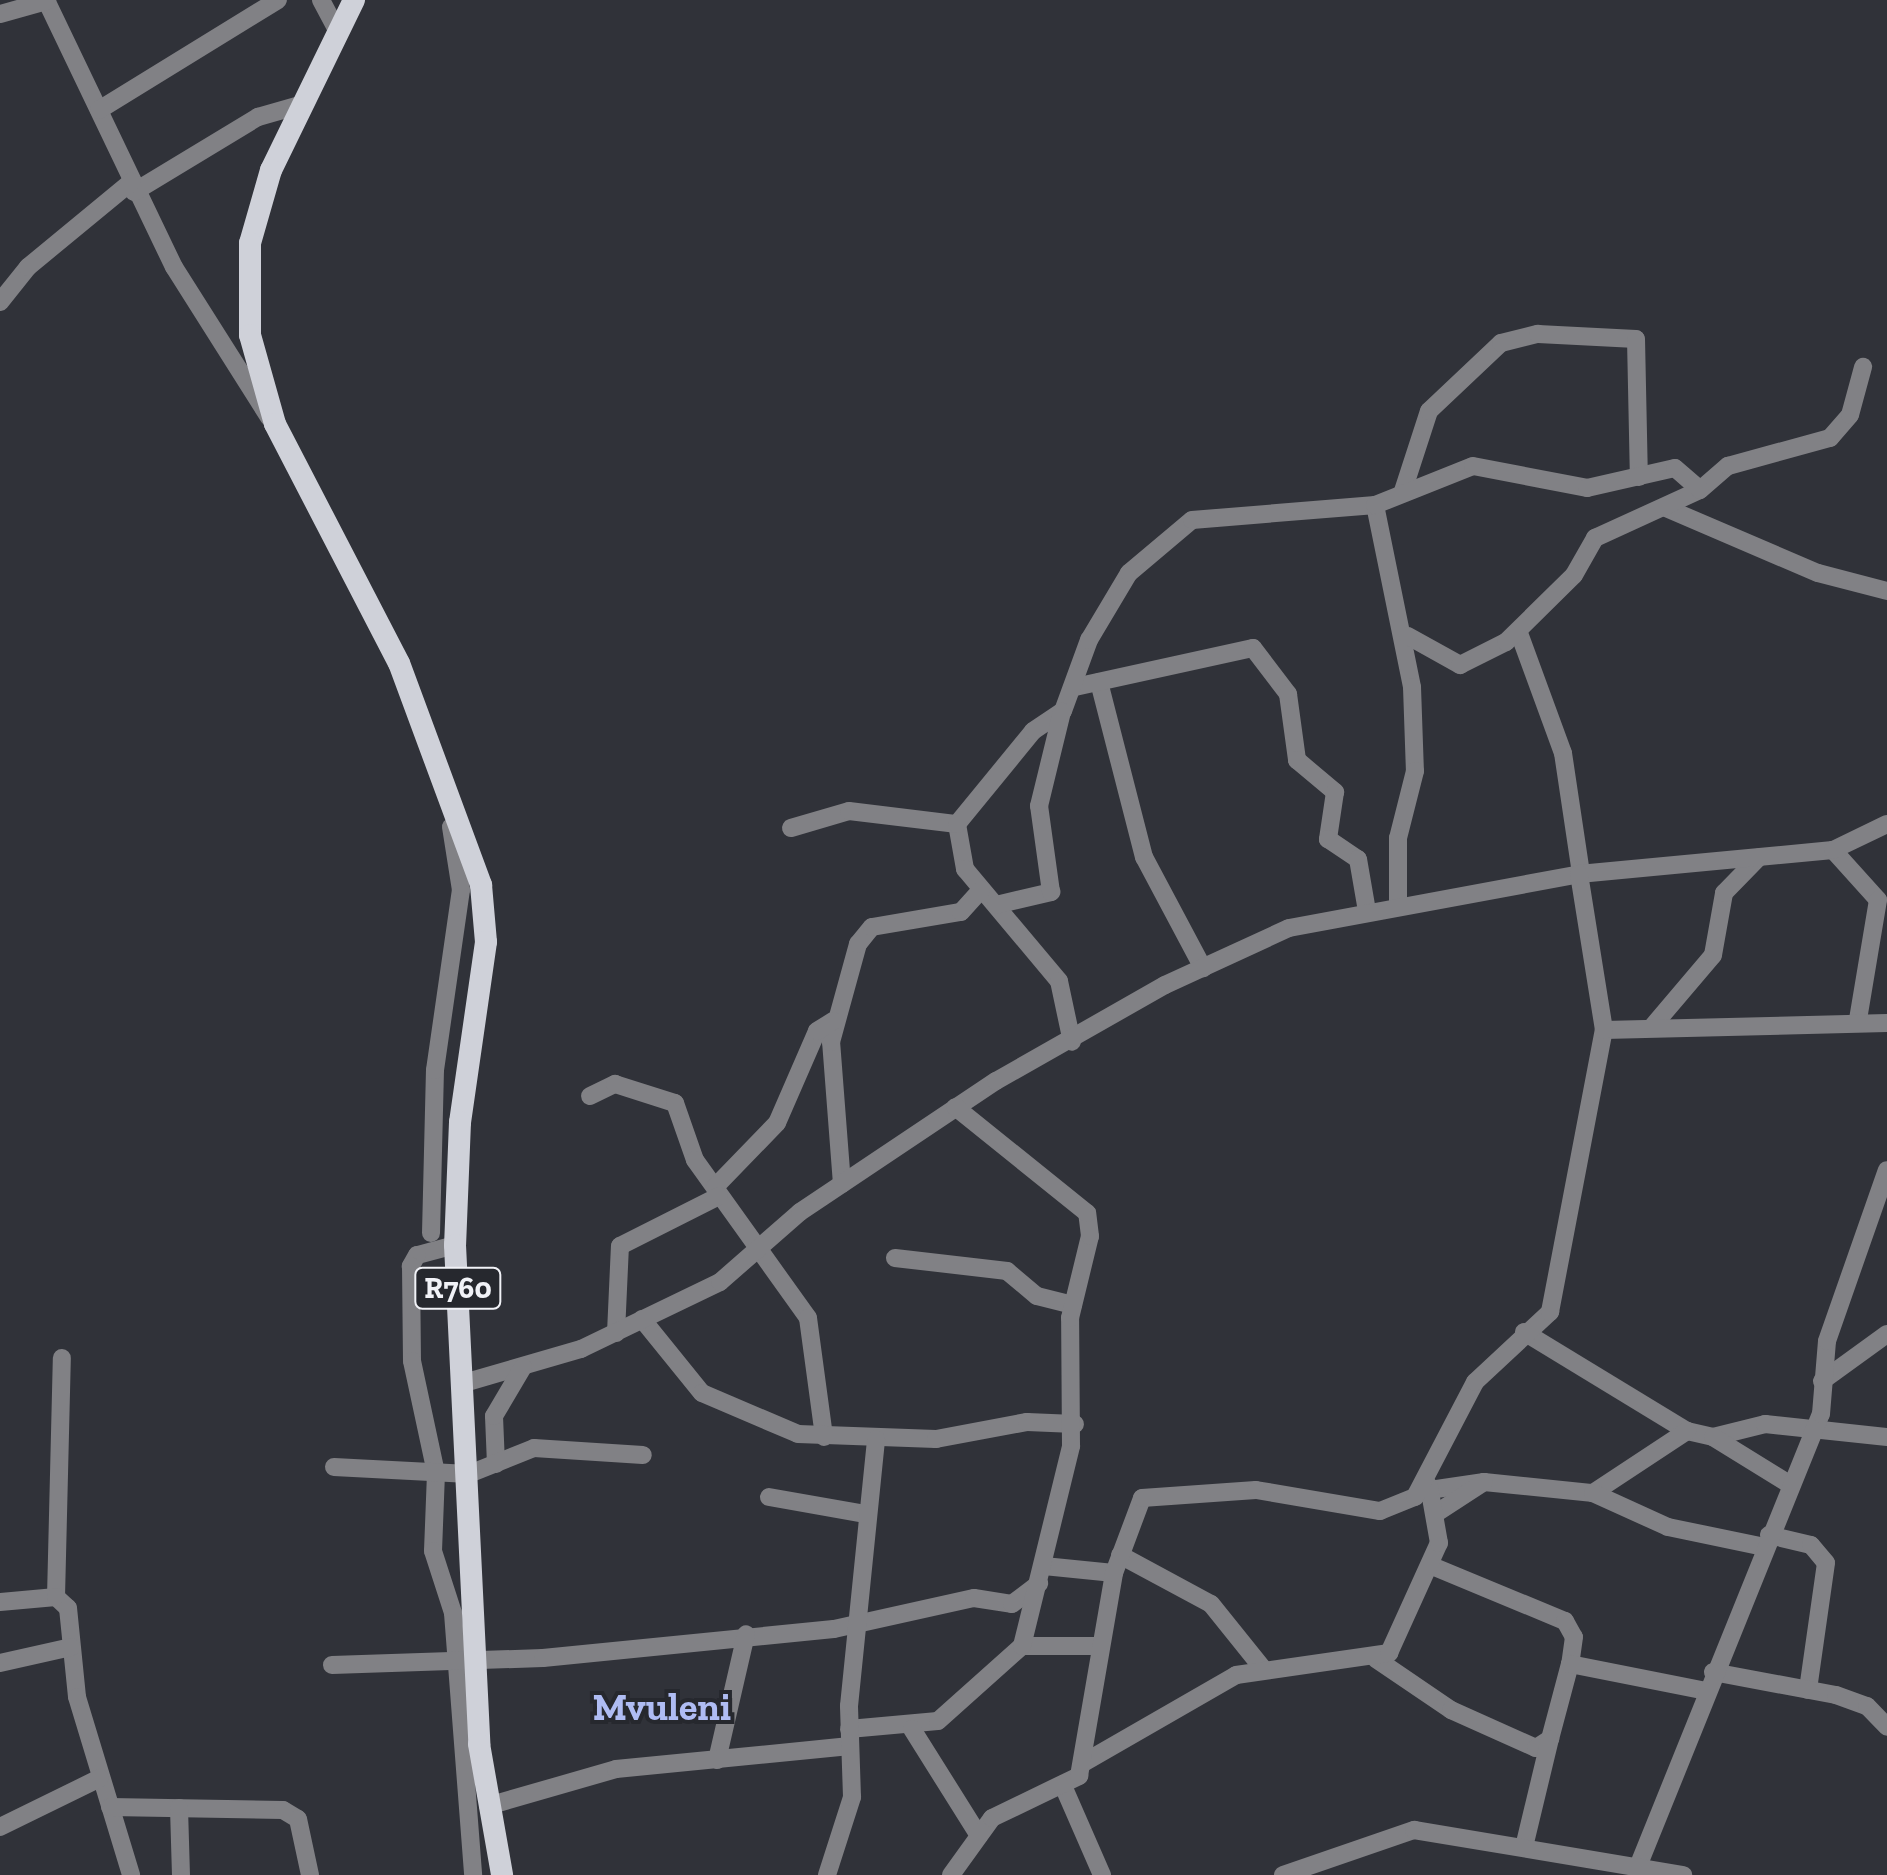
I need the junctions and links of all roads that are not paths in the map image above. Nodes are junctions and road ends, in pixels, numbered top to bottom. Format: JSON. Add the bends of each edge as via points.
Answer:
{"nodes":[{"id":1,"x":278,"y":0,"type":"edge"},
{"id":2,"x":321,"y":0,"type":"edge"},
{"id":3,"x":354,"y":0,"type":"edge"},
{"id":4,"x":46,"y":1,"type":"edge"},
{"id":5,"x":0,"y":14,"type":"edge"},
{"id":6,"x":338,"y":30,"type":"junction"},
{"id":7,"x":296,"y":106,"type":"junction"},
{"id":8,"x":99,"y":110,"type":"junction"},
{"id":9,"x":132,"y":187,"type":"junction"},
{"id":10,"x":0,"y":302,"type":"edge"},
{"id":11,"x":1863,"y":367,"type":"dead end"},
{"id":12,"x":275,"y":424,"type":"junction"},
{"id":13,"x":1639,"y":478,"type":"junction"},
{"id":14,"x":1700,"y":490,"type":"junction"},
{"id":15,"x":1403,"y":491,"type":"junction"},
{"id":16,"x":1374,"y":505,"type":"junction"},
{"id":17,"x":1666,"y":508,"type":"junction"},
{"id":18,"x":1887,"y":591,"type":"edge"},
{"id":19,"x":1519,"y":633,"type":"junction"},
{"id":20,"x":1408,"y":636,"type":"junction"},
{"id":21,"x":1099,"y":682,"type":"junction"},
{"id":22,"x":1076,"y":687,"type":"junction"},
{"id":23,"x":1063,"y":711,"type":"junction"},
{"id":24,"x":956,"y":824,"type":"junction"},
{"id":25,"x":1887,"y":824,"type":"edge"},
{"id":26,"x":791,"y":828,"type":"dead end"},
{"id":27,"x":1833,"y":850,"type":"junction"},
{"id":28,"x":1763,"y":855,"type":"junction"},
{"id":29,"x":1580,"y":874,"type":"junction"},
{"id":30,"x":981,"y":890,"type":"junction"},
{"id":31,"x":1398,"y":904,"type":"junction"},
{"id":32,"x":996,"y":905,"type":"junction"},
{"id":33,"x":1367,"y":911,"type":"junction"},
{"id":34,"x":1203,"y":968,"type":"junction"},
{"id":35,"x":1858,"y":1019,"type":"junction"},
{"id":36,"x":833,"y":1020,"type":"junction"},
{"id":37,"x":1887,"y":1023,"type":"edge"},
{"id":38,"x":1652,"y":1026,"type":"junction"},
{"id":39,"x":1604,"y":1030,"type":"junction"},
{"id":40,"x":1072,"y":1042,"type":"junction"},
{"id":41,"x":590,"y":1096,"type":"dead end"},
{"id":42,"x":956,"y":1106,"type":"junction"},
{"id":43,"x":1887,"y":1170,"type":"edge"},
{"id":44,"x":842,"y":1184,"type":"junction"},
{"id":45,"x":717,"y":1191,"type":"junction"},
{"id":46,"x":442,"y":1242,"type":"junction"},
{"id":47,"x":756,"y":1253,"type":"junction"},
{"id":48,"x":895,"y":1258,"type":"dead end"},
{"id":49,"x":1074,"y":1305,"type":"junction"},
{"id":50,"x":642,"y":1319,"type":"junction"},
{"id":51,"x":1524,"y":1332,"type":"junction"},
{"id":52,"x":616,"y":1333,"type":"junction"},
{"id":53,"x":1887,"y":1334,"type":"edge"},
{"id":54,"x":62,"y":1358,"type":"dead end"},
{"id":55,"x":522,"y":1366,"type":"junction"},
{"id":56,"x":1822,"y":1381,"type":"junction"},
{"id":57,"x":464,"y":1383,"type":"junction"},
{"id":58,"x":1075,"y":1424,"type":"junction"},
{"id":59,"x":1812,"y":1428,"type":"junction"},
{"id":60,"x":1688,"y":1431,"type":"junction"},
{"id":61,"x":824,"y":1437,"type":"junction"},
{"id":62,"x":1887,"y":1437,"type":"edge"},
{"id":63,"x":1713,"y":1438,"type":"junction"},
{"id":64,"x":876,"y":1440,"type":"junction"},
{"id":65,"x":643,"y":1455,"type":"dead end"},
{"id":66,"x":496,"y":1464,"type":"junction"},
{"id":67,"x":334,"y":1467,"type":"dead end"},
{"id":68,"x":436,"y":1473,"type":"junction"},
{"id":69,"x":468,"y":1474,"type":"junction"},
{"id":70,"x":1484,"y":1482,"type":"junction"},
{"id":71,"x":1789,"y":1484,"type":"junction"},
{"id":72,"x":1421,"y":1492,"type":"junction"},
{"id":73,"x":1593,"y":1493,"type":"junction"},
{"id":74,"x":770,"y":1497,"type":"dead end"},
{"id":75,"x":1438,"y":1512,"type":"junction"},
{"id":76,"x":865,"y":1514,"type":"junction"},
{"id":77,"x":1767,"y":1541,"type":"junction"},
{"id":78,"x":1117,"y":1564,"type":"junction"},
{"id":79,"x":1432,"y":1566,"type":"junction"},
{"id":80,"x":1042,"y":1575,"type":"junction"},
{"id":81,"x":56,"y":1597,"type":"junction"},
{"id":82,"x":0,"y":1602,"type":"edge"},
{"id":83,"x":1033,"y":1624,"type":"junction"},
{"id":84,"x":860,"y":1626,"type":"junction"},
{"id":85,"x":746,"y":1634,"type":"junction"},
{"id":86,"x":1055,"y":1644,"type":"junction"},
{"id":87,"x":1022,"y":1646,"type":"junction"},
{"id":88,"x":1098,"y":1646,"type":"junction"},
{"id":89,"x":71,"y":1647,"type":"junction"},
{"id":90,"x":1376,"y":1659,"type":"junction"},
{"id":91,"x":0,"y":1663,"type":"edge"},
{"id":92,"x":467,"y":1663,"type":"junction"},
{"id":93,"x":332,"y":1664,"type":"dead end"},
{"id":94,"x":1570,"y":1664,"type":"junction"},
{"id":95,"x":1264,"y":1670,"type":"junction"},
{"id":96,"x":1713,"y":1672,"type":"junction"},
{"id":97,"x":1706,"y":1690,"type":"junction"},
{"id":98,"x":1808,"y":1690,"type":"junction"},
{"id":99,"x":1887,"y":1704,"type":"edge"},
{"id":100,"x":1867,"y":1706,"type":"junction"},
{"id":101,"x":1887,"y":1727,"type":"edge"},
{"id":102,"x":912,"y":1729,"type":"junction"},
{"id":103,"x":850,"y":1737,"type":"junction"},
{"id":104,"x":472,"y":1740,"type":"junction"},
{"id":105,"x":1544,"y":1747,"type":"junction"},
{"id":106,"x":717,"y":1760,"type":"junction"},
{"id":107,"x":1085,"y":1762,"type":"junction"},
{"id":108,"x":100,"y":1778,"type":"junction"},
{"id":109,"x":1064,"y":1788,"type":"junction"},
{"id":110,"x":110,"y":1806,"type":"junction"},
{"id":111,"x":488,"y":1806,"type":"junction"},
{"id":112,"x":178,"y":1808,"type":"junction"},
{"id":113,"x":2,"y":1823,"type":"edge"},
{"id":114,"x":1657,"y":1831,"type":"junction"},
{"id":115,"x":979,"y":1836,"type":"junction"},
{"id":116,"x":1524,"y":1846,"type":"junction"},
{"id":117,"x":1639,"y":1864,"type":"junction"},
{"id":118,"x":1664,"y":1873,"type":"edge"},
{"id":119,"x":131,"y":1875,"type":"edge"},
{"id":120,"x":181,"y":1875,"type":"edge"},
{"id":121,"x":310,"y":1875,"type":"edge"},
{"id":122,"x":472,"y":1875,"type":"edge"},
{"id":123,"x":502,"y":1875,"type":"edge"},
{"id":124,"x":827,"y":1875,"type":"edge"},
{"id":125,"x":951,"y":1875,"type":"edge"},
{"id":126,"x":1102,"y":1875,"type":"edge"},
{"id":127,"x":1283,"y":1875,"type":"edge"},
{"id":128,"x":1683,"y":1875,"type":"edge"}],
"edges":[{"from":1,"to":8,"type":"street"},
{"from":2,"to":6,"type":"street"},
{"from":3,"to":6,"type":"main road"},
{"from":4,"to":5,"type":"street"},
{"from":4,"to":8,"type":"street"},
{"from":6,"to":7,"type":"main road"},
{"from":7,"to":9,"type":"street","via":[[258,117]]},
{"from":7,"to":12,"type":"main road","via":[[250,243],[250,335]]},
{"from":8,"to":9,"type":"street"},
{"from":9,"to":10,"type":"street"},
{"from":9,"to":12,"type":"street","via":[[208,332]]},
{"from":11,"to":14,"type":"street","via":[[1850,415],[1830,438],[1728,466]]},
{"from":12,"to":46,"type":"main road","number":"R760","via":[[399,662],[457,803],[486,942]]},
{"from":13,"to":14,"type":"street","via":[[1674,468]]},
{"from":13,"to":15,"type":"street","via":[[1588,488],[1473,466]]},
{"from":13,"to":15,"type":"street","via":[[1636,339],[1538,334],[1500,343],[1429,411]]},
{"from":14,"to":17,"type":"street"},
{"from":15,"to":16,"type":"street"},
{"from":16,"to":20,"type":"street","via":[[1384,578]]},
{"from":16,"to":22,"type":"street","via":[[1258,509],[1168,532],[1130,573],[1088,640]]},
{"from":17,"to":18,"type":"street","via":[[1818,573]]},
{"from":17,"to":19,"type":"street","via":[[1594,538],[1574,575]]},
{"from":19,"to":20,"type":"street","via":[[1460,664]]},
{"from":19,"to":29,"type":"street","via":[[1562,753]]},
{"from":20,"to":31,"type":"street","via":[[1414,770],[1398,838]]},
{"from":21,"to":22,"type":"street"},
{"from":21,"to":33,"type":"street","via":[[1168,660],[1253,648],[1288,694],[1298,760],[1335,792],[1328,839],[1358,859]]},
{"from":21,"to":34,"type":"street","via":[[1144,857]]},
{"from":22,"to":23,"type":"street"},
{"from":23,"to":24,"type":"street","via":[[1033,731]]},
{"from":23,"to":32,"type":"street","via":[[1039,806],[1051,892],[1035,903]]},
{"from":24,"to":26,"type":"street","via":[[849,810]]},
{"from":24,"to":30,"type":"street","via":[[965,869]]},
{"from":25,"to":27,"type":"street"},
{"from":27,"to":28,"type":"street"},
{"from":27,"to":35,"type":"street","via":[[1878,900]]},
{"from":28,"to":29,"type":"street"},
{"from":28,"to":38,"type":"street","via":[[1735,874],[1713,955]]},
{"from":29,"to":31,"type":"street"},
{"from":29,"to":39,"type":"street"},
{"from":30,"to":32,"type":"street"},
{"from":30,"to":36,"type":"street","via":[[948,918],[864,934]]},
{"from":31,"to":33,"type":"street"},
{"from":32,"to":40,"type":"street","via":[[1059,982]]},
{"from":33,"to":34,"type":"street","via":[[1289,928]]},
{"from":34,"to":40,"type":"street"},
{"from":35,"to":37,"type":"street"},
{"from":35,"to":38,"type":"street"},
{"from":36,"to":44,"type":"street"},
{"from":36,"to":45,"type":"street","via":[[817,1031],[777,1123]]},
{"from":38,"to":39,"type":"street"},
{"from":39,"to":51,"type":"street","via":[[1558,1296]]},
{"from":40,"to":42,"type":"street"},
{"from":41,"to":45,"type":"street","via":[[615,1084],[669,1096]]},
{"from":42,"to":44,"type":"street"},
{"from":42,"to":49,"type":"street","via":[[1086,1212],[1090,1236]]},
{"from":43,"to":56,"type":"street","via":[[1827,1341]]},
{"from":44,"to":47,"type":"street"},
{"from":45,"to":47,"type":"street"},
{"from":45,"to":52,"type":"street","via":[[620,1246]]},
{"from":46,"to":57,"type":"main road","number":"R760"},
{"from":46,"to":68,"type":"street","via":[[417,1255],[412,1361]]},
{"from":47,"to":50,"type":"street","via":[[720,1282]]},
{"from":47,"to":61,"type":"street","via":[[808,1318]]},
{"from":48,"to":49,"type":"street","via":[[1007,1271],[1037,1296]]},
{"from":49,"to":58,"type":"street"},
{"from":50,"to":52,"type":"street"},
{"from":50,"to":61,"type":"street","via":[[702,1393],[781,1430]]},
{"from":51,"to":60,"type":"street"},
{"from":51,"to":72,"type":"street","via":[[1460,1405]]},
{"from":52,"to":55,"type":"street"},
{"from":53,"to":56,"type":"street"},
{"from":54,"to":81,"type":"street"},
{"from":55,"to":57,"type":"street"},
{"from":55,"to":66,"type":"street","via":[[494,1416]]},
{"from":56,"to":59,"type":"street"},
{"from":57,"to":69,"type":"main road","number":"R760"},
{"from":58,"to":64,"type":"street"},
{"from":58,"to":80,"type":"street"},
{"from":59,"to":62,"type":"street"},
{"from":59,"to":63,"type":"street","via":[[1765,1424]]},
{"from":59,"to":71,"type":"street"},
{"from":60,"to":63,"type":"street"},
{"from":60,"to":73,"type":"street"},
{"from":61,"to":64,"type":"street"},
{"from":63,"to":71,"type":"street"},
{"from":64,"to":76,"type":"street"},
{"from":65,"to":66,"type":"street","via":[[534,1448]]},
{"from":66,"to":69,"type":"street"},
{"from":67,"to":68,"type":"street"},
{"from":68,"to":69,"type":"street"},
{"from":68,"to":92,"type":"street","via":[[434,1551]]},
{"from":69,"to":92,"type":"main road","number":"R760"},
{"from":70,"to":72,"type":"street"},
{"from":70,"to":73,"type":"street"},
{"from":70,"to":75,"type":"street"},
{"from":71,"to":77,"type":"street"},
{"from":72,"to":75,"type":"street"},
{"from":72,"to":78,"type":"street","via":[[1380,1511],[1256,1490],[1149,1494]]},
{"from":73,"to":77,"type":"street","via":[[1668,1527]]},
{"from":74,"to":76,"type":"street"},
{"from":75,"to":79,"type":"street"},
{"from":76,"to":84,"type":"street"},
{"from":77,"to":96,"type":"street"},
{"from":77,"to":98,"type":"street","via":[[1811,1545],[1826,1563]]},
{"from":78,"to":80,"type":"street"},
{"from":78,"to":88,"type":"street"},
{"from":78,"to":95,"type":"street","via":[[1210,1604]]},
{"from":79,"to":90,"type":"street","via":[[1398,1640]]},
{"from":79,"to":94,"type":"street","via":[[1565,1621],[1574,1637]]},
{"from":80,"to":83,"type":"street"},
{"from":80,"to":84,"type":"street","via":[[1012,1604],[974,1598]]},
{"from":81,"to":82,"type":"street"},
{"from":81,"to":89,"type":"street","via":[[68,1608]]},
{"from":83,"to":86,"type":"street"},
{"from":83,"to":87,"type":"street"},
{"from":84,"to":85,"type":"street"},
{"from":84,"to":103,"type":"street"},
{"from":85,"to":92,"type":"street"},
{"from":85,"to":106,"type":"street"},
{"from":86,"to":87,"type":"street"},
{"from":86,"to":88,"type":"street"},
{"from":87,"to":102,"type":"street","via":[[954,1711]]},
{"from":88,"to":107,"type":"street"},
{"from":89,"to":91,"type":"street"},
{"from":89,"to":108,"type":"street"},
{"from":90,"to":95,"type":"street"},
{"from":90,"to":105,"type":"street","via":[[1451,1710]]},
{"from":92,"to":93,"type":"street"},
{"from":92,"to":104,"type":"main road","number":"R760"},
{"from":94,"to":97,"type":"street"},
{"from":94,"to":105,"type":"street"},
{"from":95,"to":107,"type":"street","via":[[1210,1687]]},
{"from":96,"to":97,"type":"street"},
{"from":96,"to":98,"type":"street"},
{"from":97,"to":114,"type":"street"},
{"from":98,"to":100,"type":"street"},
{"from":99,"to":100,"type":"street"},
{"from":100,"to":101,"type":"street"},
{"from":102,"to":103,"type":"street"},
{"from":102,"to":115,"type":"street"},
{"from":103,"to":106,"type":"street"},
{"from":103,"to":124,"type":"street","via":[[850,1808]]},
{"from":104,"to":111,"type":"main road","number":"R760"},
{"from":104,"to":122,"type":"street"},
{"from":105,"to":116,"type":"street"},
{"from":106,"to":111,"type":"street","via":[[616,1769]]},
{"from":107,"to":109,"type":"street"},
{"from":108,"to":110,"type":"street"},
{"from":108,"to":113,"type":"street"},
{"from":109,"to":115,"type":"street","via":[[1010,1807]]},
{"from":109,"to":126,"type":"street"},
{"from":110,"to":112,"type":"street"},
{"from":110,"to":119,"type":"street"},
{"from":111,"to":123,"type":"main road","number":"R760"},
{"from":112,"to":120,"type":"street"},
{"from":112,"to":121,"type":"street","via":[[283,1810],[298,1819]]},
{"from":114,"to":117,"type":"street"},
{"from":114,"to":118,"type":"street"},
{"from":115,"to":125,"type":"street"},
{"from":116,"to":117,"type":"street"},
{"from":116,"to":127,"type":"street","via":[[1397,1830]]},
{"from":117,"to":118,"type":"street"},
{"from":118,"to":128,"type":"street"}]}
